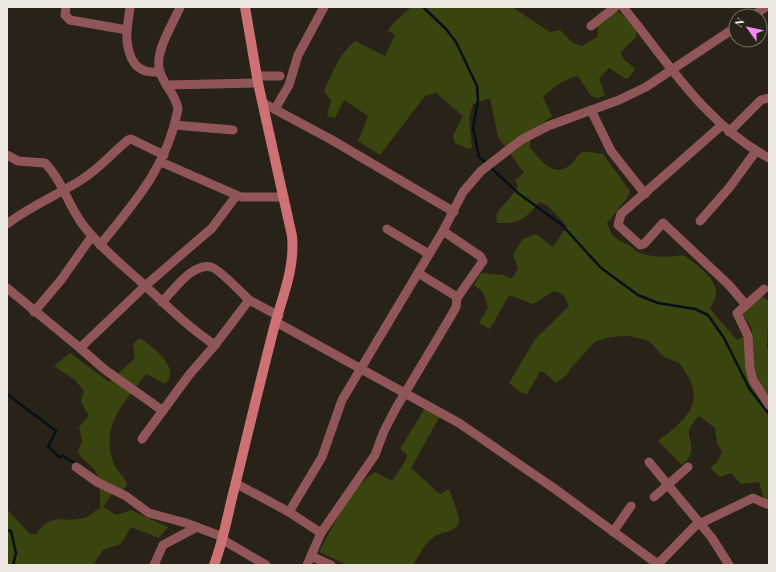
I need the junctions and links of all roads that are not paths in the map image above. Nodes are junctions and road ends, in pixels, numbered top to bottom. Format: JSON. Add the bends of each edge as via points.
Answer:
{"nodes":[{"id":1,"x":66,"y":7,"type":"edge"},
{"id":2,"x":130,"y":7,"type":"edge"},
{"id":3,"x":180,"y":7,"type":"edge"},
{"id":4,"x":245,"y":7,"type":"edge"},
{"id":5,"x":324,"y":7,"type":"edge"},
{"id":6,"x":615,"y":7,"type":"edge"},
{"id":7,"x":627,"y":8,"type":"edge"},
{"id":8,"x":591,"y":26,"type":"dead end"},
{"id":9,"x":127,"y":30,"type":"junction"},
{"id":10,"x":728,"y":32,"type":"edge"},
{"id":11,"x":672,"y":70,"type":"junction"},
{"id":12,"x":160,"y":72,"type":"junction"},
{"id":13,"x":280,"y":76,"type":"dead end"},
{"id":14,"x":257,"y":80,"type":"junction"},
{"id":15,"x":166,"y":85,"type":"junction"},
{"id":16,"x":769,"y":98,"type":"edge"},
{"id":17,"x":263,"y":103,"type":"junction"},
{"id":18,"x":275,"y":109,"type":"junction"},
{"id":19,"x":591,"y":110,"type":"junction"},
{"id":20,"x":174,"y":125,"type":"junction"},
{"id":21,"x":722,"y":125,"type":"junction"},
{"id":22,"x":233,"y":130,"type":"dead end"},
{"id":23,"x":730,"y":132,"type":"junction"},
{"id":24,"x":756,"y":151,"type":"junction"},
{"id":25,"x":7,"y":155,"type":"edge"},
{"id":26,"x":769,"y":158,"type":"edge"},
{"id":27,"x":163,"y":159,"type":"junction"},
{"id":28,"x":62,"y":190,"type":"junction"},
{"id":29,"x":645,"y":194,"type":"junction"},
{"id":30,"x":236,"y":196,"type":"junction"},
{"id":31,"x":284,"y":197,"type":"junction"},
{"id":32,"x":454,"y":212,"type":"junction"},
{"id":33,"x":700,"y":222,"type":"dead end"},
{"id":34,"x":7,"y":224,"type":"edge"},
{"id":35,"x":387,"y":229,"type":"dead end"},
{"id":36,"x":443,"y":232,"type":"junction"},
{"id":37,"x":92,"y":236,"type":"junction"},
{"id":38,"x":100,"y":245,"type":"junction"},
{"id":39,"x":429,"y":254,"type":"junction"},
{"id":40,"x":418,"y":274,"type":"junction"},
{"id":41,"x":145,"y":286,"type":"junction"},
{"id":42,"x":7,"y":288,"type":"edge"},
{"id":43,"x":767,"y":289,"type":"edge"},
{"id":44,"x":457,"y":298,"type":"junction"},
{"id":45,"x":249,"y":300,"type":"junction"},
{"id":46,"x":162,"y":302,"type":"junction"},
{"id":47,"x":746,"y":305,"type":"junction"},
{"id":48,"x":34,"y":312,"type":"junction"},
{"id":49,"x":278,"y":319,"type":"junction"},
{"id":50,"x":215,"y":345,"type":"junction"},
{"id":51,"x":80,"y":348,"type":"junction"},
{"id":52,"x":361,"y":368,"type":"junction"},
{"id":53,"x":404,"y":394,"type":"junction"},
{"id":54,"x":769,"y":405,"type":"edge"},
{"id":55,"x":163,"y":411,"type":"junction"},
{"id":56,"x":142,"y":439,"type":"dead end"},
{"id":57,"x":649,"y":462,"type":"dead end"},
{"id":58,"x":76,"y":467,"type":"dead end"},
{"id":59,"x":688,"y":467,"type":"dead end"},
{"id":60,"x":235,"y":483,"type":"junction"},
{"id":61,"x":669,"y":486,"type":"junction"},
{"id":62,"x":654,"y":497,"type":"dead end"},
{"id":63,"x":769,"y":505,"type":"edge"},
{"id":64,"x":631,"y":506,"type":"dead end"},
{"id":65,"x":289,"y":512,"type":"junction"},
{"id":66,"x":700,"y":524,"type":"junction"},
{"id":67,"x":197,"y":527,"type":"junction"},
{"id":68,"x":613,"y":532,"type":"junction"},
{"id":69,"x":321,"y":533,"type":"junction"},
{"id":70,"x":223,"y":539,"type":"junction"},
{"id":71,"x":311,"y":556,"type":"junction"},
{"id":72,"x":154,"y":565,"type":"edge"},
{"id":73,"x":214,"y":565,"type":"edge"},
{"id":74,"x":266,"y":565,"type":"edge"},
{"id":75,"x":307,"y":565,"type":"edge"},
{"id":76,"x":331,"y":565,"type":"edge"},
{"id":77,"x":658,"y":565,"type":"edge"},
{"id":78,"x":729,"y":565,"type":"edge"}],
"edges":[{"from":1,"to":9,"type":"street","via":[[65,15],[70,20]]},
{"from":2,"to":9,"type":"street"},
{"from":3,"to":12,"type":"street","via":[[160,53]]},
{"from":4,"to":14,"type":"street"},
{"from":5,"to":18,"type":"street","via":[[298,55],[289,85]]},
{"from":6,"to":8,"type":"street"},
{"from":7,"to":11,"type":"street"},
{"from":9,"to":12,"type":"street","via":[[127,46],[135,63],[146,72]]},
{"from":10,"to":11,"type":"street"},
{"from":11,"to":19,"type":"street","via":[[646,88]]},
{"from":11,"to":21,"type":"street"},
{"from":12,"to":15,"type":"street"},
{"from":13,"to":14,"type":"street"},
{"from":14,"to":15,"type":"street"},
{"from":14,"to":17,"type":"street"},
{"from":15,"to":20,"type":"street","via":[[177,103]]},
{"from":16,"to":23,"type":"street","via":[[761,100]]},
{"from":17,"to":18,"type":"street"},
{"from":17,"to":31,"type":"street"},
{"from":18,"to":32,"type":"street"},
{"from":19,"to":29,"type":"street","via":[[611,151]]},
{"from":19,"to":32,"type":"street","via":[[536,132],[489,163],[463,192]]},
{"from":20,"to":22,"type":"street"},
{"from":20,"to":27,"type":"street"},
{"from":21,"to":23,"type":"street"},
{"from":21,"to":29,"type":"street"},
{"from":23,"to":24,"type":"street"},
{"from":24,"to":26,"type":"street"},
{"from":24,"to":33,"type":"street"},
{"from":25,"to":28,"type":"street","via":[[18,161],[45,163]]},
{"from":27,"to":28,"type":"street","via":[[131,139],[95,171]]},
{"from":27,"to":30,"type":"street"},
{"from":27,"to":38,"type":"street","via":[[146,187]]},
{"from":28,"to":34,"type":"street"},
{"from":28,"to":37,"type":"street"},
{"from":29,"to":47,"type":"street","via":[[621,214],[618,225],[640,245],[664,223],[729,285]]},
{"from":30,"to":31,"type":"street"},
{"from":30,"to":41,"type":"street","via":[[212,228]]},
{"from":31,"to":49,"type":"street","via":[[292,236],[293,258]]},
{"from":32,"to":36,"type":"street"},
{"from":35,"to":39,"type":"street"},
{"from":36,"to":39,"type":"street"},
{"from":36,"to":44,"type":"street","via":[[480,256],[483,261]]},
{"from":37,"to":38,"type":"street"},
{"from":37,"to":48,"type":"street","via":[[61,280]]},
{"from":38,"to":41,"type":"street"},
{"from":39,"to":40,"type":"street"},
{"from":40,"to":44,"type":"street"},
{"from":40,"to":52,"type":"street"},
{"from":41,"to":46,"type":"street"},
{"from":41,"to":51,"type":"street"},
{"from":42,"to":48,"type":"street"},
{"from":43,"to":47,"type":"street"},
{"from":44,"to":53,"type":"street","via":[[451,316]]},
{"from":45,"to":46,"type":"street","via":[[215,268],[206,266],[192,271]]},
{"from":45,"to":49,"type":"street"},
{"from":45,"to":50,"type":"street"},
{"from":46,"to":50,"type":"street","via":[[197,333]]},
{"from":47,"to":54,"type":"street","via":[[736,313],[748,336],[753,380]]},
{"from":48,"to":51,"type":"street"},
{"from":49,"to":52,"type":"street"},
{"from":49,"to":60,"type":"street"},
{"from":50,"to":55,"type":"street"},
{"from":51,"to":55,"type":"street","via":[[104,369]]},
{"from":52,"to":53,"type":"street"},
{"from":52,"to":65,"type":"street","via":[[338,407],[318,465]]},
{"from":53,"to":68,"type":"street","via":[[472,432]]},
{"from":53,"to":69,"type":"street","via":[[384,431],[375,455]]},
{"from":55,"to":56,"type":"street"},
{"from":57,"to":61,"type":"street"},
{"from":58,"to":67,"type":"street","via":[[97,482],[126,496],[149,513]]},
{"from":59,"to":61,"type":"street"},
{"from":60,"to":65,"type":"street"},
{"from":60,"to":70,"type":"street"},
{"from":61,"to":62,"type":"street"},
{"from":61,"to":66,"type":"street"},
{"from":63,"to":66,"type":"street","via":[[754,498]]},
{"from":64,"to":68,"type":"street"},
{"from":65,"to":69,"type":"street"},
{"from":66,"to":77,"type":"street","via":[[691,529]]},
{"from":66,"to":78,"type":"street"},
{"from":67,"to":70,"type":"street"},
{"from":67,"to":72,"type":"street","via":[[163,545]]},
{"from":68,"to":77,"type":"street"},
{"from":69,"to":71,"type":"street"},
{"from":70,"to":73,"type":"street"},
{"from":70,"to":74,"type":"street"},
{"from":71,"to":75,"type":"street"},
{"from":71,"to":76,"type":"street"}]}
